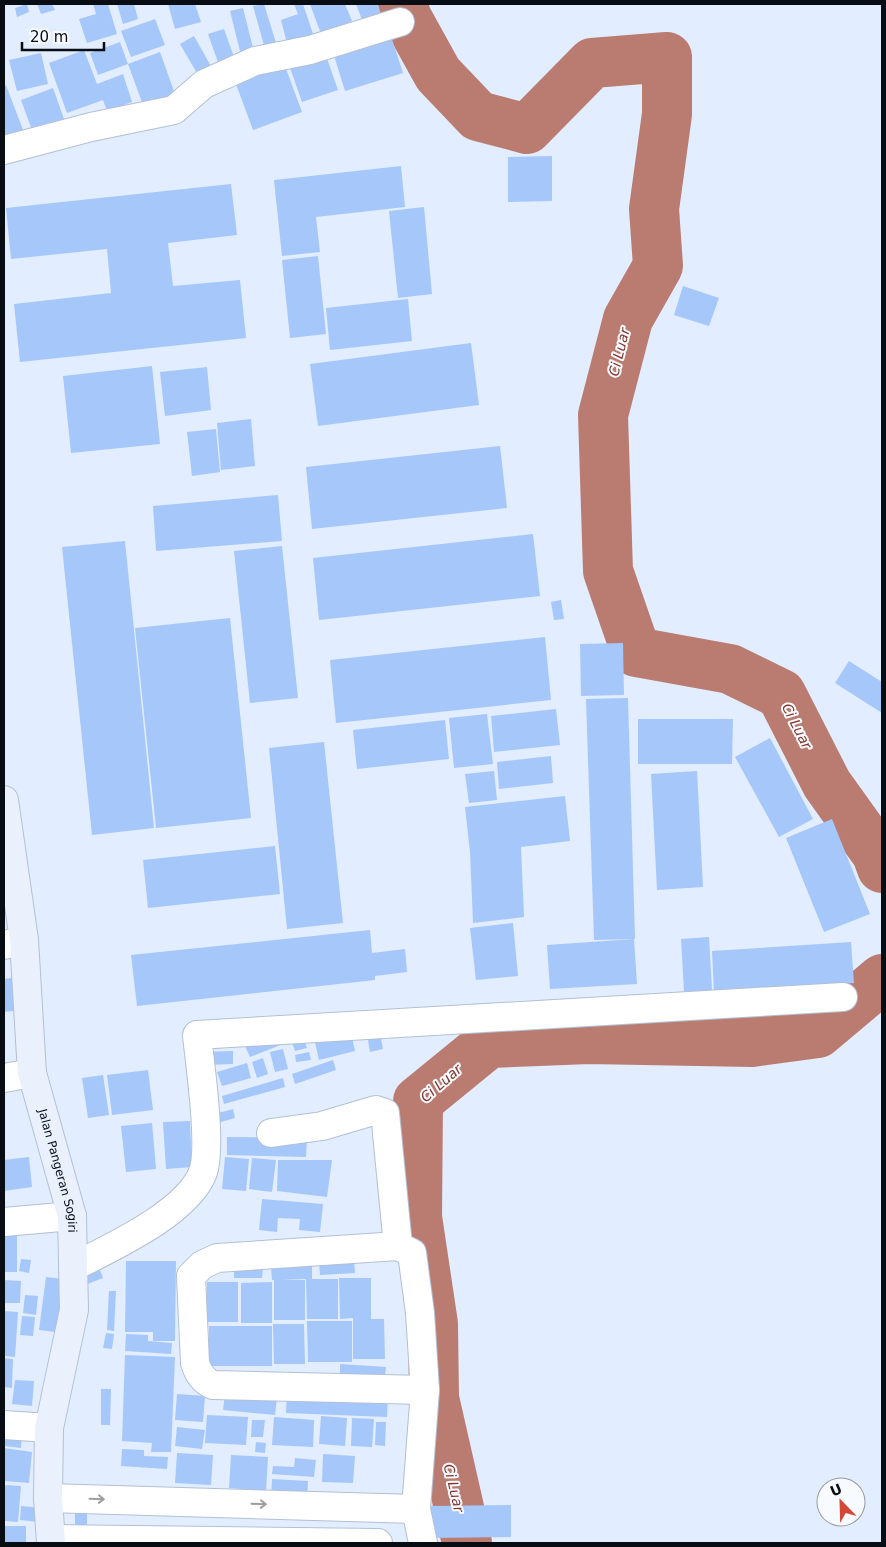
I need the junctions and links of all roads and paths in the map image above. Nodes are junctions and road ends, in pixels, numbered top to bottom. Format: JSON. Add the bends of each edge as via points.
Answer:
{"nodes":[{"id":1,"x":400,"y":22,"type":"dead end"},
{"id":2,"x":4,"y":150,"type":"edge"},
{"id":3,"x":4,"y":800,"type":"edge"},
{"id":4,"x":14,"y":942,"type":"edge"},
{"id":5,"x":843,"y":997,"type":"dead end"},
{"id":6,"x":32,"y":1074,"type":"junction"},
{"id":7,"x":4,"y":1078,"type":"edge"},
{"id":8,"x":271,"y":1133,"type":"dead end"},
{"id":9,"x":72,"y":1216,"type":"junction"},
{"id":10,"x":4,"y":1222,"type":"edge"},
{"id":11,"x":398,"y":1246,"type":"junction"},
{"id":12,"x":73,"y":1267,"type":"junction"},
{"id":13,"x":425,"y":1390,"type":"junction"},
{"id":14,"x":4,"y":1425,"type":"edge"},
{"id":15,"x":49,"y":1428,"type":"junction"},
{"id":16,"x":48,"y":1498,"type":"junction"},
{"id":17,"x":416,"y":1509,"type":"junction"},
{"id":18,"x":51,"y":1541,"type":"edge"},
{"id":19,"x":378,"y":1543,"type":"edge"},
{"id":20,"x":423,"y":1543,"type":"edge"}],
"edges":[{"from":1,"to":2,"type":"street","via":[[310,50],[255,61],[204,84],[174,110]]},
{"from":3,"to":4,"type":"street","name":"Jalan Pangeran Sogiri"},
{"from":4,"to":6,"type":"street","name":"Jalan Pangeran Sogiri"},
{"from":5,"to":12,"type":"street","via":[[197,1035],[206,1136],[203,1172],[188,1195],[140,1233]]},
{"from":6,"to":7,"type":"street"},
{"from":6,"to":9,"type":"street","name":"Jalan Pangeran Sogiri"},
{"from":8,"to":11,"type":"street","via":[[322,1126],[380,1110],[384,1113]]},
{"from":9,"to":10,"type":"street"},
{"from":9,"to":12,"type":"street","name":"Jalan Pangeran Sogiri"},
{"from":11,"to":13,"type":"street","via":[[412,1253]]},
{"from":11,"to":13,"type":"street","via":[[208,1261],[191,1276],[195,1363],[206,1382],[213,1385]]},
{"from":12,"to":15,"type":"street","name":"Jalan Pangeran Sogiri","via":[[74,1310]]},
{"from":13,"to":17,"type":"street"},
{"from":14,"to":15,"type":"street"},
{"from":15,"to":16,"type":"street","name":"Jalan Pangeran Sogiri"},
{"from":16,"to":17,"type":"street","one_way":true},
{"from":16,"to":18,"type":"street","name":"Jalan Pangeran Sogiri"},
{"from":17,"to":20,"type":"street"},
{"from":18,"to":19,"type":"street"}]}
